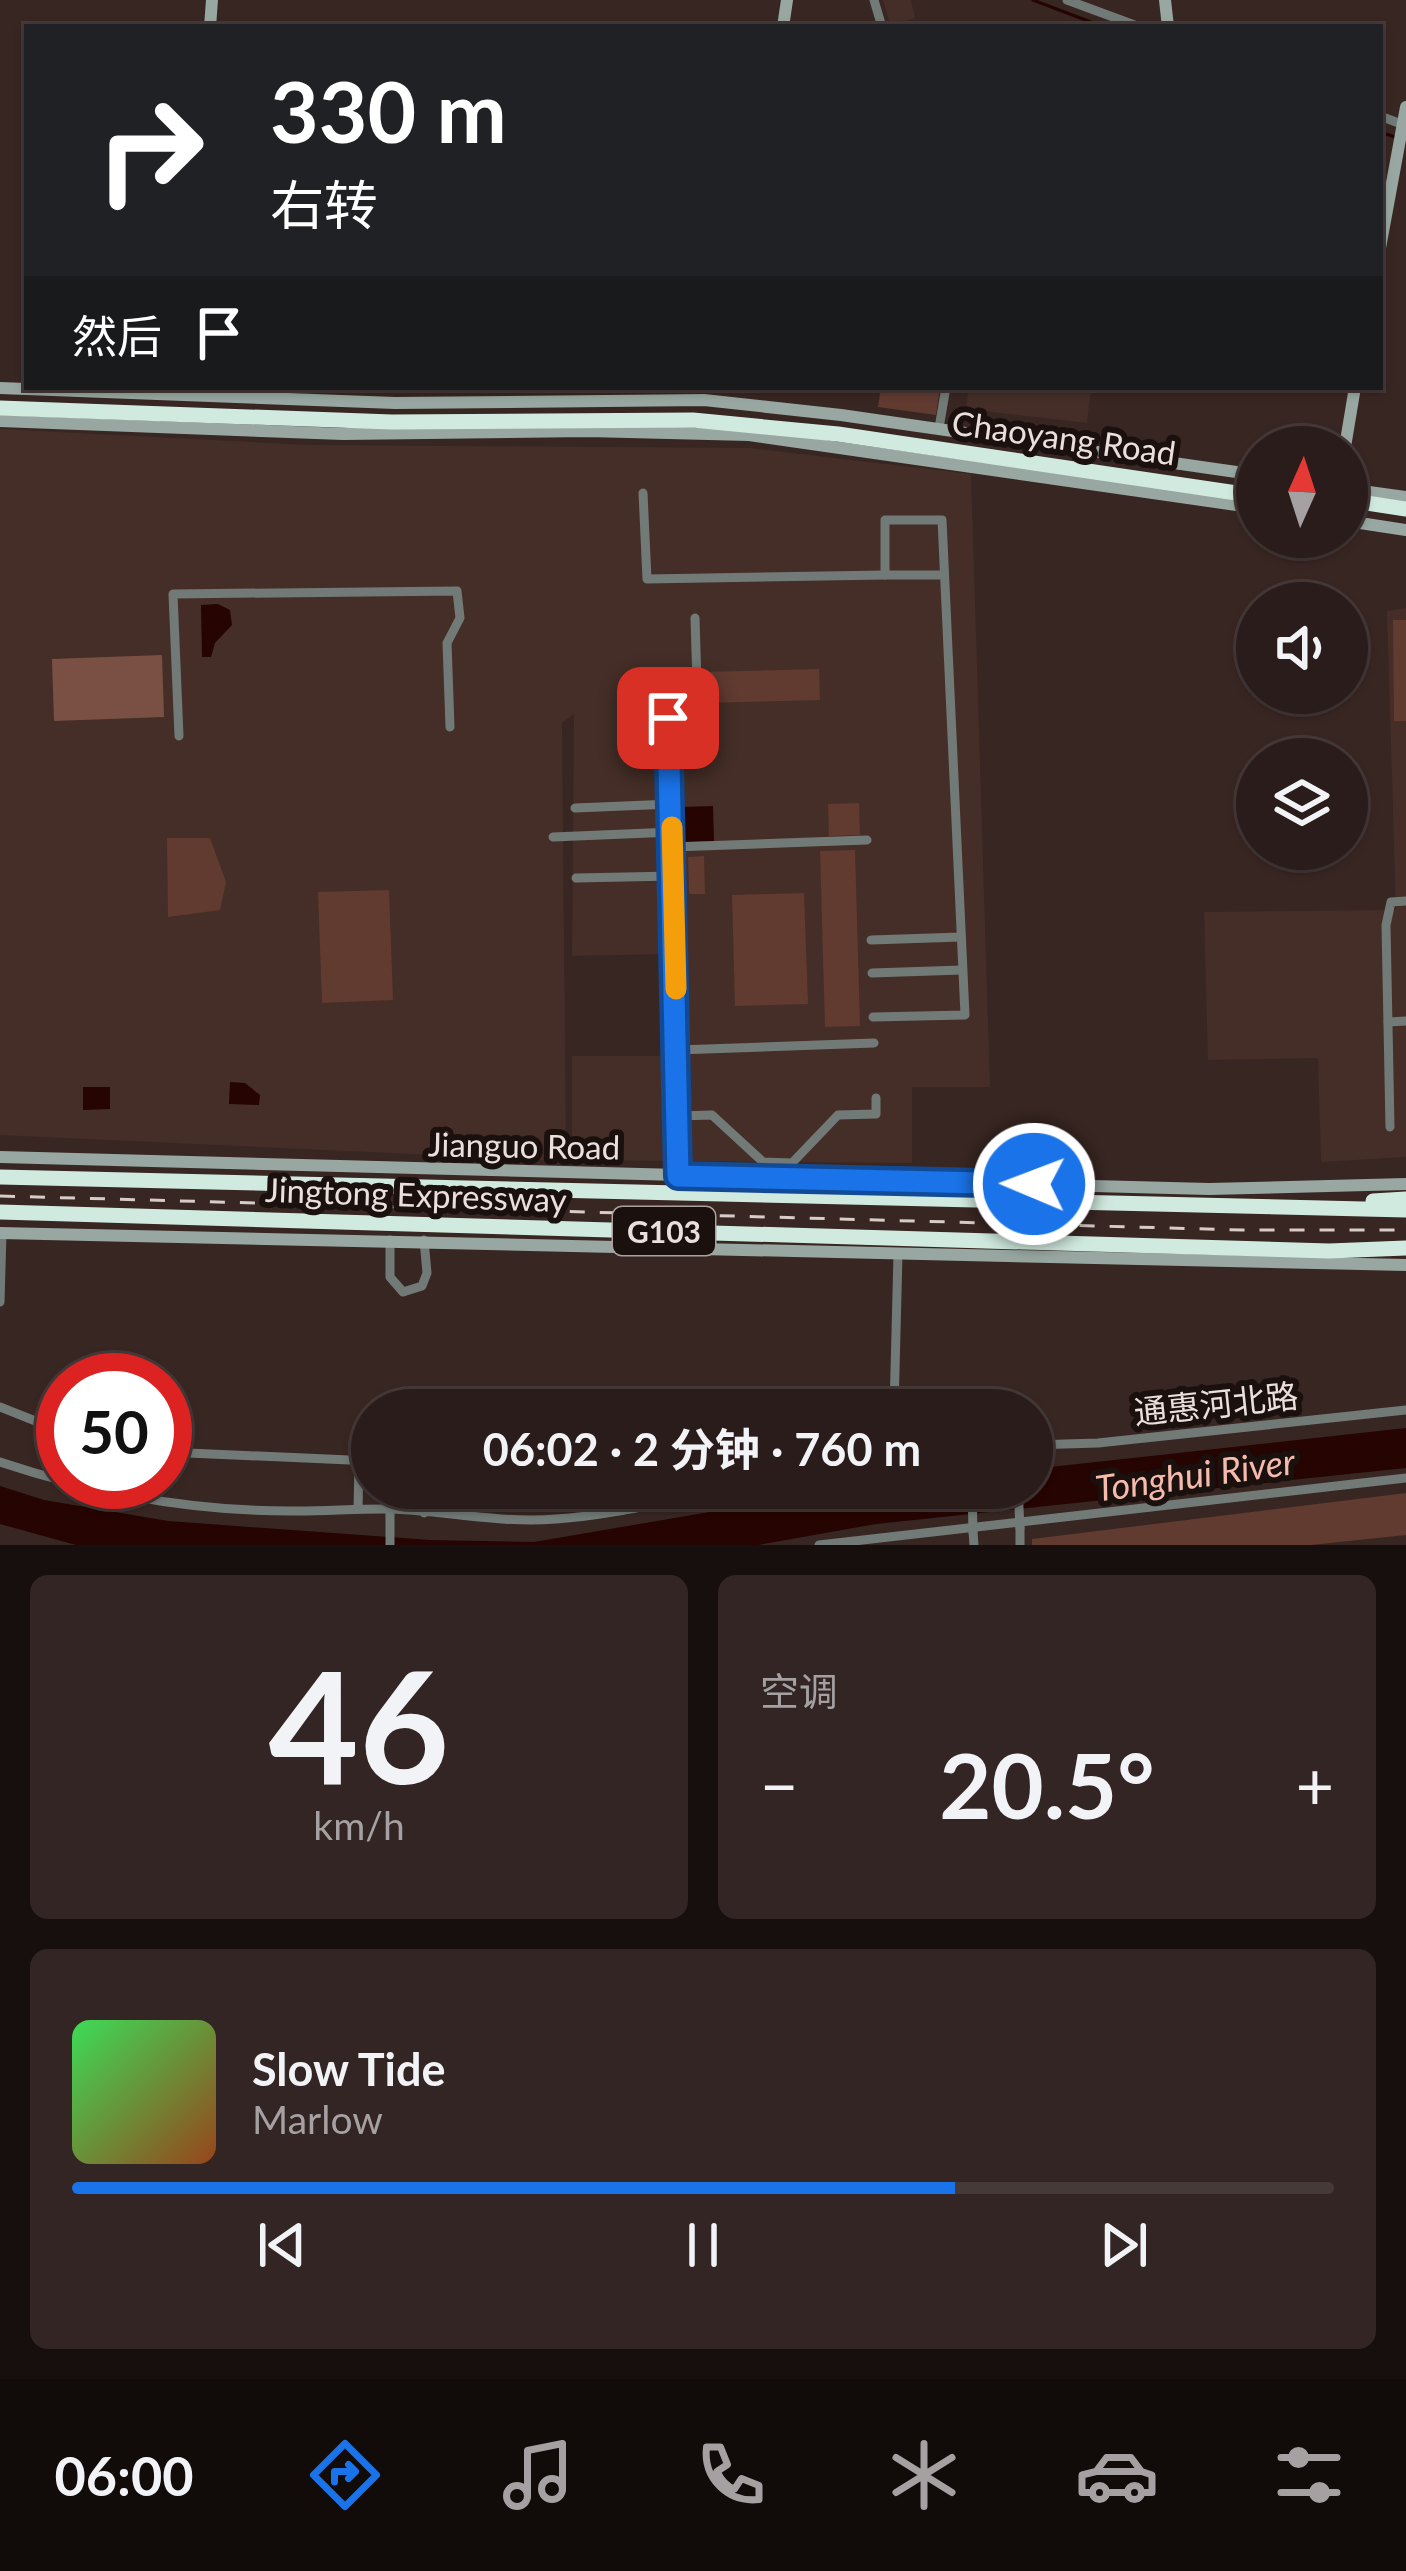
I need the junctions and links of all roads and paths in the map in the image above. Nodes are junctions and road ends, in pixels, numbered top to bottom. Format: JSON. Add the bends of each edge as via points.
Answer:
{"nodes":[{"id":1,"x":1067,"y":0,"type":"edge"},
{"id":2,"x":1132,"y":24,"type":"edge"},
{"id":3,"x":1406,"y":106,"type":"edge"},
{"id":4,"x":1403,"y":127,"type":"edge"},
{"id":5,"x":1384,"y":197,"type":"edge"},
{"id":6,"x":100,"y":390,"type":"edge"},
{"id":7,"x":748,"y":390,"type":"edge"},
{"id":8,"x":945,"y":390,"type":"edge"},
{"id":9,"x":1354,"y":390,"type":"edge"},
{"id":10,"x":250,"y":393,"type":"edge"},
{"id":11,"x":746,"y":403,"type":"junction"},
{"id":12,"x":0,"y":405,"type":"edge"},
{"id":13,"x":0,"y":421,"type":"edge"},
{"id":14,"x":1348,"y":426,"type":"edge"},
{"id":15,"x":939,"y":428,"type":"junction"},
{"id":16,"x":1021,"y":457,"type":"junction"},
{"id":17,"x":1236,"y":473,"type":"edge"},
{"id":18,"x":1236,"y":489,"type":"edge"},
{"id":19,"x":1368,"y":492,"type":"edge"},
{"id":20,"x":643,"y":493,"type":"dead end"},
{"id":21,"x":1406,"y":497,"type":"edge"},
{"id":22,"x":1236,"y":503,"type":"edge"},
{"id":23,"x":1368,"y":508,"type":"edge"},
{"id":24,"x":1406,"y":513,"type":"edge"},
{"id":25,"x":1368,"y":524,"type":"edge"},
{"id":26,"x":1406,"y":530,"type":"edge"},
{"id":27,"x":885,"y":575,"type":"junction"},
{"id":28,"x":943,"y":575,"type":"junction"},
{"id":29,"x":695,"y":618,"type":"dead end"},
{"id":30,"x":450,"y":728,"type":"dead end"},
{"id":31,"x":179,"y":736,"type":"dead end"},
{"id":32,"x":672,"y":805,"type":"junction"},
{"id":33,"x":575,"y":808,"type":"dead end"},
{"id":34,"x":673,"y":832,"type":"junction"},
{"id":35,"x":553,"y":837,"type":"dead end"},
{"id":36,"x":867,"y":840,"type":"dead end"},
{"id":37,"x":673,"y":847,"type":"junction"},
{"id":38,"x":674,"y":876,"type":"junction"},
{"id":39,"x":576,"y":878,"type":"dead end"},
{"id":40,"x":1406,"y":902,"type":"edge"},
{"id":41,"x":961,"y":937,"type":"junction"},
{"id":42,"x":871,"y":940,"type":"dead end"},
{"id":43,"x":962,"y":970,"type":"junction"},
{"id":44,"x":872,"y":973,"type":"dead end"},
{"id":45,"x":873,"y":1017,"type":"dead end"},
{"id":46,"x":1388,"y":1022,"type":"junction"},
{"id":47,"x":1406,"y":1022,"type":"edge"},
{"id":48,"x":874,"y":1043,"type":"dead end"},
{"id":49,"x":677,"y":1050,"type":"junction"},
{"id":50,"x":876,"y":1098,"type":"dead end"},
{"id":51,"x":677,"y":1116,"type":"junction"},
{"id":52,"x":1390,"y":1127,"type":"dead end"},
{"id":53,"x":0,"y":1156,"type":"edge"},
{"id":54,"x":678,"y":1176,"type":"junction"},
{"id":55,"x":0,"y":1178,"type":"edge"},
{"id":56,"x":1406,"y":1184,"type":"edge"},
{"id":57,"x":1406,"y":1198,"type":"edge"},
{"id":58,"x":1260,"y":1208,"type":"junction"},
{"id":59,"x":1406,"y":1210,"type":"edge"},
{"id":60,"x":0,"y":1211,"type":"edge"},
{"id":61,"x":1,"y":1233,"type":"edge"},
{"id":62,"x":390,"y":1240,"type":"junction"},
{"id":63,"x":424,"y":1240,"type":"junction"},
{"id":64,"x":1406,"y":1251,"type":"edge"},
{"id":65,"x":898,"y":1254,"type":"junction"},
{"id":66,"x":1406,"y":1265,"type":"edge"},
{"id":67,"x":0,"y":1302,"type":"edge"},
{"id":68,"x":895,"y":1389,"type":"edge"},
{"id":69,"x":0,"y":1408,"type":"edge"},
{"id":70,"x":1406,"y":1410,"type":"edge"},
{"id":71,"x":36,"y":1422,"type":"edge"},
{"id":72,"x":1053,"y":1444,"type":"edge"},
{"id":73,"x":192,"y":1453,"type":"edge"},
{"id":74,"x":0,"y":1462,"type":"edge"},
{"id":75,"x":351,"y":1462,"type":"edge"},
{"id":76,"x":1406,"y":1478,"type":"edge"},
{"id":77,"x":358,"y":1509,"type":"edge"},
{"id":78,"x":390,"y":1509,"type":"joint"},
{"id":79,"x":424,"y":1509,"type":"edge"},
{"id":80,"x":620,"y":1509,"type":"edge"},
{"id":81,"x":972,"y":1509,"type":"edge"},
{"id":82,"x":1019,"y":1509,"type":"edge"},
{"id":83,"x":424,"y":1513,"type":"junction"},
{"id":84,"x":390,"y":1545,"type":"edge"},
{"id":85,"x":819,"y":1545,"type":"edge"},
{"id":86,"x":974,"y":1545,"type":"edge"},
{"id":87,"x":1020,"y":1545,"type":"edge"}],
"edges":[{"from":1,"to":2,"type":"street"},
{"from":3,"to":4,"type":"street"},
{"from":4,"to":5,"type":"street"},
{"from":6,"to":10,"type":"street","name":"Chaoyang Road"},
{"from":7,"to":11,"type":"street"},
{"from":8,"to":15,"type":"street"},
{"from":9,"to":14,"type":"street"},
{"from":10,"to":11,"type":"street","name":"Chaoyang Road","via":[[395,403],[652,397]]},
{"from":11,"to":15,"type":"street","name":"Chaoyang Road"},
{"from":12,"to":16,"type":"highway","name":"Chaoyang Road","via":[[392,422],[693,420]]},
{"from":13,"to":16,"type":"street","name":"Chaoyang Road","via":[[378,435],[710,433]]},
{"from":15,"to":16,"type":"street","name":"Chaoyang Road"},
{"from":16,"to":17,"type":"street","name":"Chaoyang Road"},
{"from":16,"to":18,"type":"highway","name":"Chaoyang Road"},
{"from":16,"to":22,"type":"street","name":"Chaoyang Road"},
{"from":19,"to":21,"type":"street"},
{"from":20,"to":27,"type":"street","via":[[647,579]]},
{"from":23,"to":24,"type":"highway"},
{"from":25,"to":26,"type":"street"},
{"from":27,"to":28,"type":"street"},
{"from":27,"to":28,"type":"street","via":[[885,520],[942,520]]},
{"from":28,"to":41,"type":"street"},
{"from":29,"to":32,"type":"street","via":[[698,717],[668,718]]},
{"from":30,"to":31,"type":"street","via":[[447,643],[460,618],[457,591],[173,594]]},
{"from":32,"to":33,"type":"street"},
{"from":32,"to":34,"type":"street"},
{"from":34,"to":35,"type":"street"},
{"from":34,"to":37,"type":"street"},
{"from":36,"to":37,"type":"street"},
{"from":37,"to":38,"type":"street"},
{"from":38,"to":39,"type":"street"},
{"from":38,"to":49,"type":"street"},
{"from":40,"to":46,"type":"street","via":[[1391,902],[1386,925]]},
{"from":41,"to":42,"type":"street"},
{"from":41,"to":43,"type":"street"},
{"from":43,"to":44,"type":"street"},
{"from":43,"to":45,"type":"street","via":[[965,1015]]},
{"from":46,"to":47,"type":"street"},
{"from":46,"to":52,"type":"street"},
{"from":48,"to":49,"type":"street"},
{"from":49,"to":51,"type":"street"},
{"from":50,"to":51,"type":"street","via":[[876,1114],[838,1115],[792,1163],[763,1162],[712,1115]]},
{"from":51,"to":54,"type":"street"},
{"from":53,"to":54,"type":"street","name":"Jianguo Road"},
{"from":54,"to":56,"type":"street","name":"Jianguo Road","via":[[1209,1189]]},
{"from":55,"to":58,"type":"highway","name":"Jingtong Expressway","number":"G103"},
{"from":57,"to":58,"type":"highway"},
{"from":58,"to":59,"type":"highway","name":"Jingtong Expressway","number":"G103"},
{"from":60,"to":64,"type":"highway","name":"Jingtong Expressway","number":"G103"},
{"from":61,"to":62,"type":"street"},
{"from":61,"to":67,"type":"street"},
{"from":62,"to":63,"type":"street"},
{"from":62,"to":63,"type":"street","via":[[390,1277],[410,1292],[427,1273]]},
{"from":63,"to":65,"type":"street"},
{"from":65,"to":66,"type":"street"},
{"from":65,"to":68,"type":"street"},
{"from":69,"to":71,"type":"street"},
{"from":70,"to":72,"type":"street","name":"通惠河北路"},
{"from":73,"to":75,"type":"street"},
{"from":74,"to":77,"type":"street","via":[[120,1495],[203,1506]]},
{"from":76,"to":85,"type":"street"},
{"from":78,"to":83,"type":"street"},
{"from":78,"to":84,"type":"street"},
{"from":79,"to":83,"type":"street"},
{"from":80,"to":83,"type":"street","via":[[558,1520]]},
{"from":81,"to":86,"type":"street","bridge":true},
{"from":82,"to":87,"type":"street","bridge":true}]}
